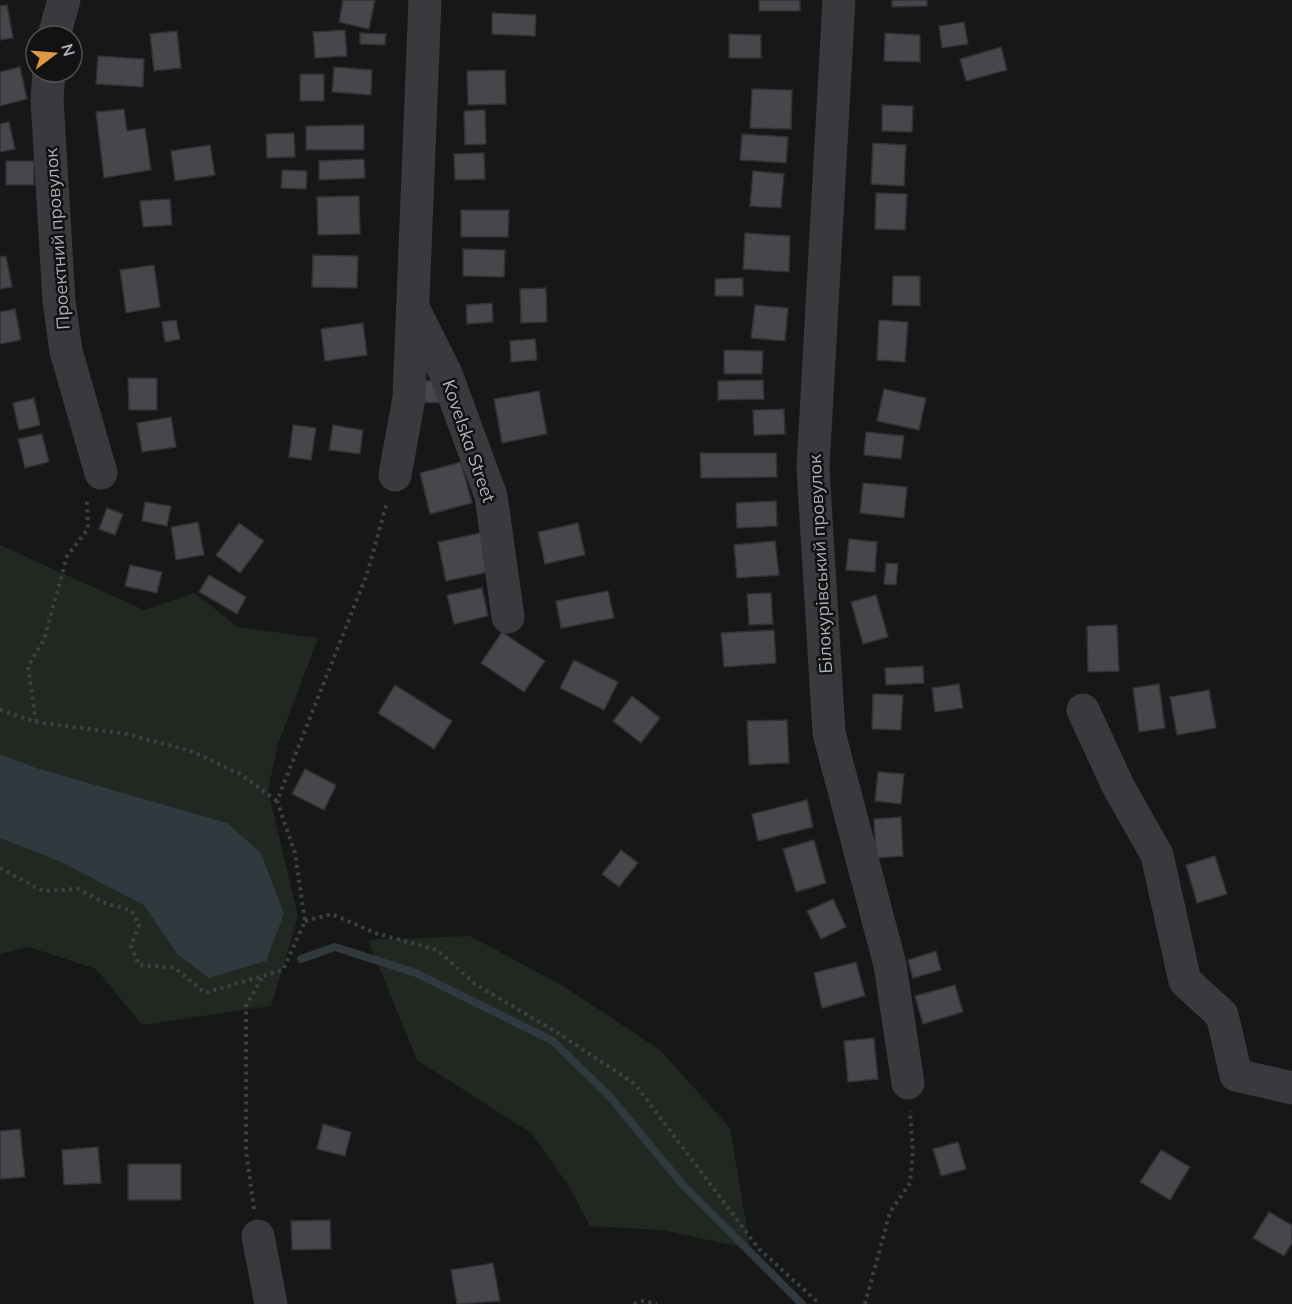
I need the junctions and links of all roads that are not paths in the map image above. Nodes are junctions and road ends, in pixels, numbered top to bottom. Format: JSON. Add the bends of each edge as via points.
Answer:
{"nodes":[{"id":1,"x":63,"y":0,"type":"edge"},
{"id":2,"x":425,"y":0,"type":"edge"},
{"id":3,"x":839,"y":0,"type":"edge"},
{"id":4,"x":57,"y":24,"type":"edge"},
{"id":5,"x":48,"y":84,"type":"edge"},
{"id":6,"x":413,"y":308,"type":"junction"},
{"id":7,"x":102,"y":473,"type":"dead end"},
{"id":8,"x":394,"y":475,"type":"road end"},
{"id":9,"x":508,"y":617,"type":"dead end"},
{"id":10,"x":1083,"y":710,"type":"dead end"},
{"id":11,"x":908,"y":1083,"type":"road end"},
{"id":12,"x":1292,"y":1088,"type":"edge"},
{"id":13,"x":258,"y":1236,"type":"road end"},
{"id":14,"x":271,"y":1304,"type":"edge"}],
"edges":[{"from":1,"to":4,"type":"street"},
{"from":2,"to":6,"type":"street","name":"Kovelska Street"},
{"from":3,"to":11,"type":"street","name":"Білокурівський провулок","via":[[813,468],[828,722],[890,964]]},
{"from":5,"to":7,"type":"street","name":"Проектний провулок","via":[[59,301],[66,351]]},
{"from":6,"to":8,"type":"street","name":"Kovelska Street","via":[[409,398]]},
{"from":6,"to":9,"type":"street","name":"Kovelska Street","via":[[446,374],[492,496]]},
{"from":10,"to":12,"type":"street","via":[[1156,855],[1185,981],[1222,1015],[1236,1076]]},
{"from":13,"to":14,"type":"street"}]}
